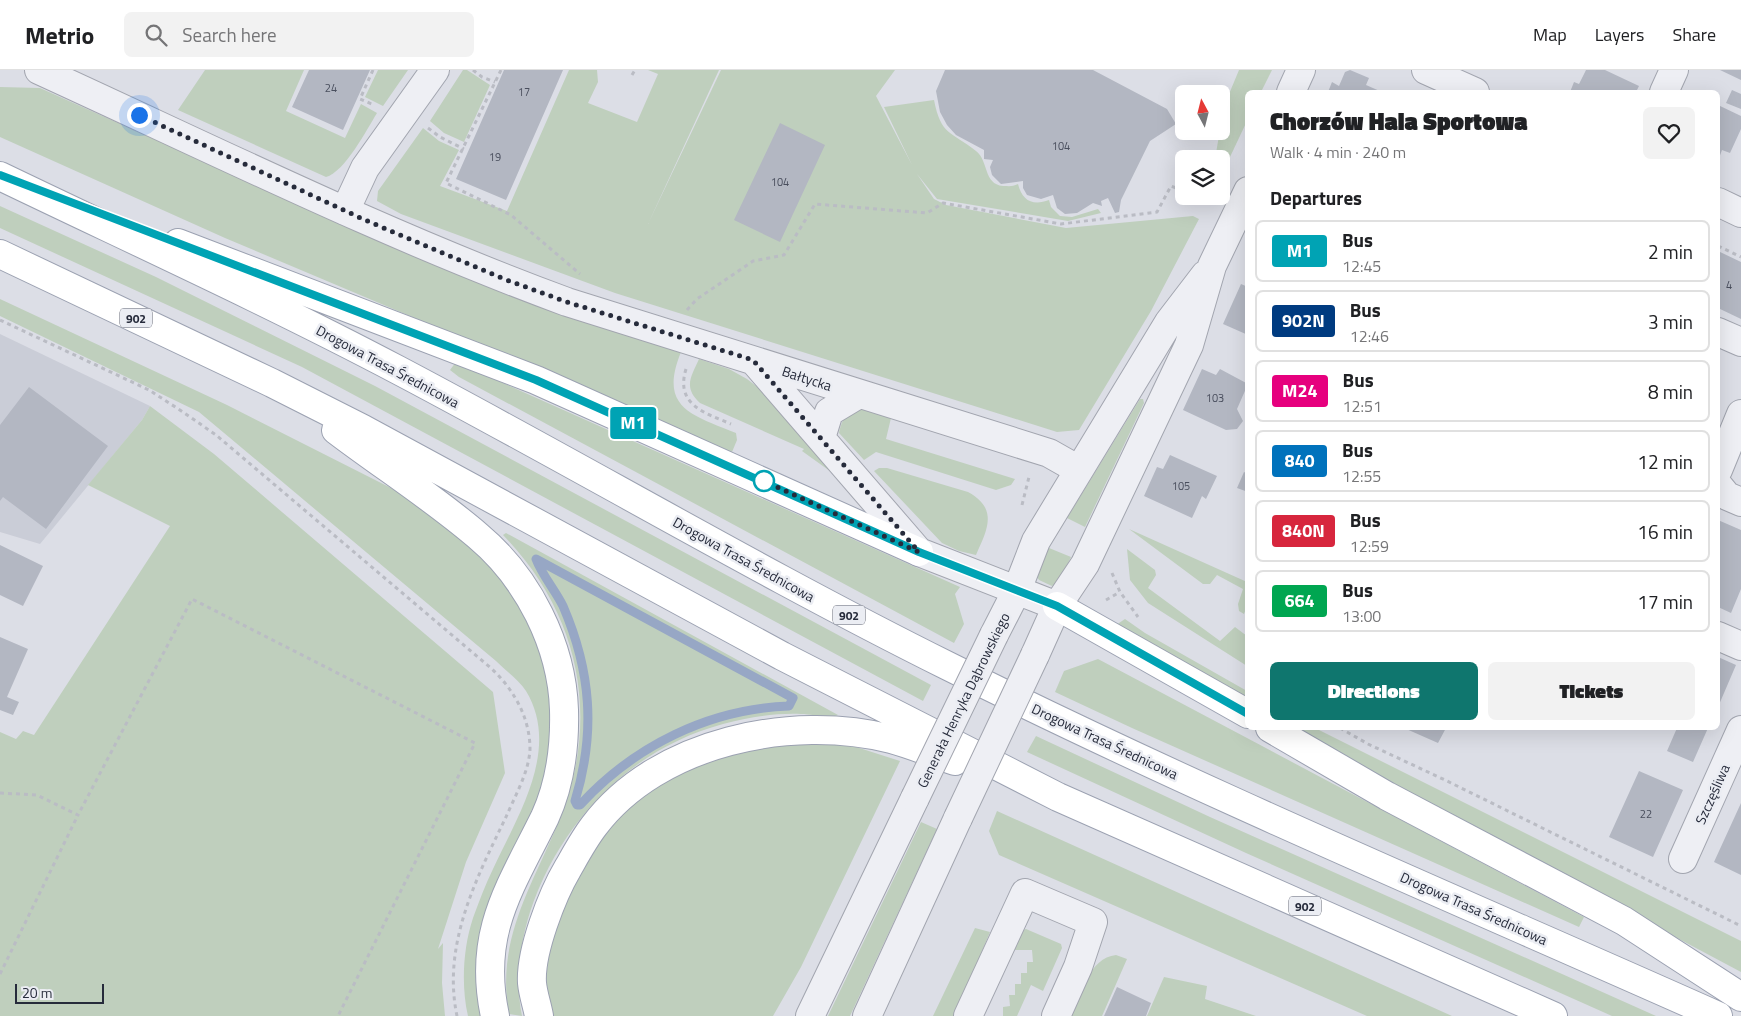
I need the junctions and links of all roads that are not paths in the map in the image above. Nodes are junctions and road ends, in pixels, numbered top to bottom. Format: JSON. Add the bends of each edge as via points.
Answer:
{"nodes":[{"id":1,"x":39,"y":70,"type":"edge"},
{"id":2,"x":435,"y":70,"type":"edge"},
{"id":3,"x":1301,"y":70,"type":"edge"},
{"id":4,"x":1426,"y":70,"type":"edge"},
{"id":5,"x":1674,"y":70,"type":"edge"},
{"id":6,"x":1292,"y":90,"type":"edge"},
{"id":7,"x":1471,"y":90,"type":"edge"},
{"id":8,"x":1665,"y":90,"type":"edge"},
{"id":9,"x":0,"y":176,"type":"edge"},
{"id":10,"x":1245,"y":197,"type":"edge"},
{"id":11,"x":1720,"y":203,"type":"edge"},
{"id":12,"x":345,"y":211,"type":"junction"},
{"id":13,"x":1741,"y":213,"type":"edge"},
{"id":14,"x":0,"y":254,"type":"edge"},
{"id":15,"x":1212,"y":266,"type":"junction"},
{"id":16,"x":1720,"y":333,"type":"edge"},
{"id":17,"x":1741,"y":342,"type":"edge"},
{"id":18,"x":753,"y":360,"type":"junction"},
{"id":19,"x":272,"y":383,"type":"junction"},
{"id":20,"x":859,"y":394,"type":"junction"},
{"id":21,"x":1741,"y":414,"type":"edge"},
{"id":22,"x":821,"y":438,"type":"junction"},
{"id":23,"x":1720,"y":465,"type":"edge"},
{"id":24,"x":1079,"y":470,"type":"junction"},
{"id":25,"x":1720,"y":487,"type":"edge"},
{"id":26,"x":1741,"y":502,"type":"edge"},
{"id":27,"x":919,"y":552,"type":"junction"},
{"id":28,"x":1017,"y":590,"type":"junction"},
{"id":29,"x":1057,"y":606,"type":"junction"},
{"id":30,"x":1720,"y":637,"type":"edge"},
{"id":31,"x":1741,"y":646,"type":"edge"},
{"id":32,"x":1245,"y":712,"type":"edge"},
{"id":33,"x":1273,"y":730,"type":"edge"},
{"id":34,"x":1741,"y":730,"type":"edge"},
{"id":35,"x":1058,"y":797,"type":"junction"},
{"id":36,"x":1683,"y":859,"type":"dead end"},
{"id":37,"x":1741,"y":996,"type":"edge"},
{"id":38,"x":495,"y":1016,"type":"edge"},
{"id":39,"x":539,"y":1016,"type":"edge"},
{"id":40,"x":810,"y":1016,"type":"edge"},
{"id":41,"x":867,"y":1016,"type":"edge"},
{"id":42,"x":968,"y":1016,"type":"edge"},
{"id":43,"x":1056,"y":1016,"type":"edge"},
{"id":44,"x":1552,"y":1016,"type":"edge"},
{"id":45,"x":1718,"y":1016,"type":"edge"}],
"edges":[{"from":1,"to":12,"type":"street","name":"Bałtycka"},
{"from":2,"to":12,"type":"street","via":[[365,168]]},
{"from":3,"to":6,"type":"street"},
{"from":4,"to":7,"type":"street"},
{"from":5,"to":8,"type":"street"},
{"from":9,"to":27,"type":"main road","via":[[536,380]]},
{"from":9,"to":45,"type":"main road","name":"Drogowa Trasa Średnicowa","number":"902","via":[[397,369],[809,594],[948,666],[1288,825]]},
{"from":10,"to":15,"type":"street","name":"Generała Henryka Dąbrowskiego"},
{"from":11,"to":13,"type":"street"},
{"from":12,"to":18,"type":"street","name":"Bałtycka","via":[[567,302]]},
{"from":14,"to":19,"type":"main road","number":"902"},
{"from":15,"to":24,"type":"street","name":"Generała Henryka Dąbrowskiego","via":[[1169,322]]},
{"from":15,"to":29,"type":"street","name":"Generała Henryka Dąbrowskiego","via":[[1192,340],[1085,564]]},
{"from":16,"to":17,"type":"street"},
{"from":18,"to":20,"type":"street","name":"Bałtycka"},
{"from":18,"to":22,"type":"street"},
{"from":19,"to":35,"type":"main road","number":"902","via":[[509,506],[854,695]]},
{"from":19,"to":38,"type":"main road","via":[[479,536],[533,604],[551,641],[564,695],[561,770],[546,815],[521,862],[497,919],[489,961]]},
{"from":20,"to":22,"type":"street","via":[[829,412]]},
{"from":20,"to":24,"type":"street","name":"Bałtycka","via":[[1049,452]]},
{"from":21,"to":23,"type":"street"},
{"from":22,"to":27,"type":"street"},
{"from":24,"to":28,"type":"street","name":"Generała Henryka Dąbrowskiego","via":[[1036,541]]},
{"from":25,"to":26,"type":"street","via":[[1727,496]]},
{"from":27,"to":28,"type":"street"},
{"from":28,"to":29,"type":"street"},
{"from":28,"to":40,"type":"street","name":"Generała Henryka Dąbrowskiego","bridge":true},
{"from":29,"to":32,"type":"main road"},
{"from":29,"to":41,"type":"street","name":"Generała Henryka Dąbrowskiego","bridge":true},
{"from":30,"to":31,"type":"street"},
{"from":33,"to":37,"type":"main road","via":[[1387,796],[1624,921]]},
{"from":34,"to":36,"type":"street","name":"Szczęśliwa"},
{"from":35,"to":39,"type":"main road","via":[[890,739],[856,734],[793,730],[749,736],[708,747],[648,778],[618,802],[594,826],[572,860],[556,889],[537,950],[532,982]]},
{"from":35,"to":44,"type":"main road","number":"902"},
{"from":42,"to":43,"type":"street","via":[[1025,893],[1093,922],[1078,967]]}]}
